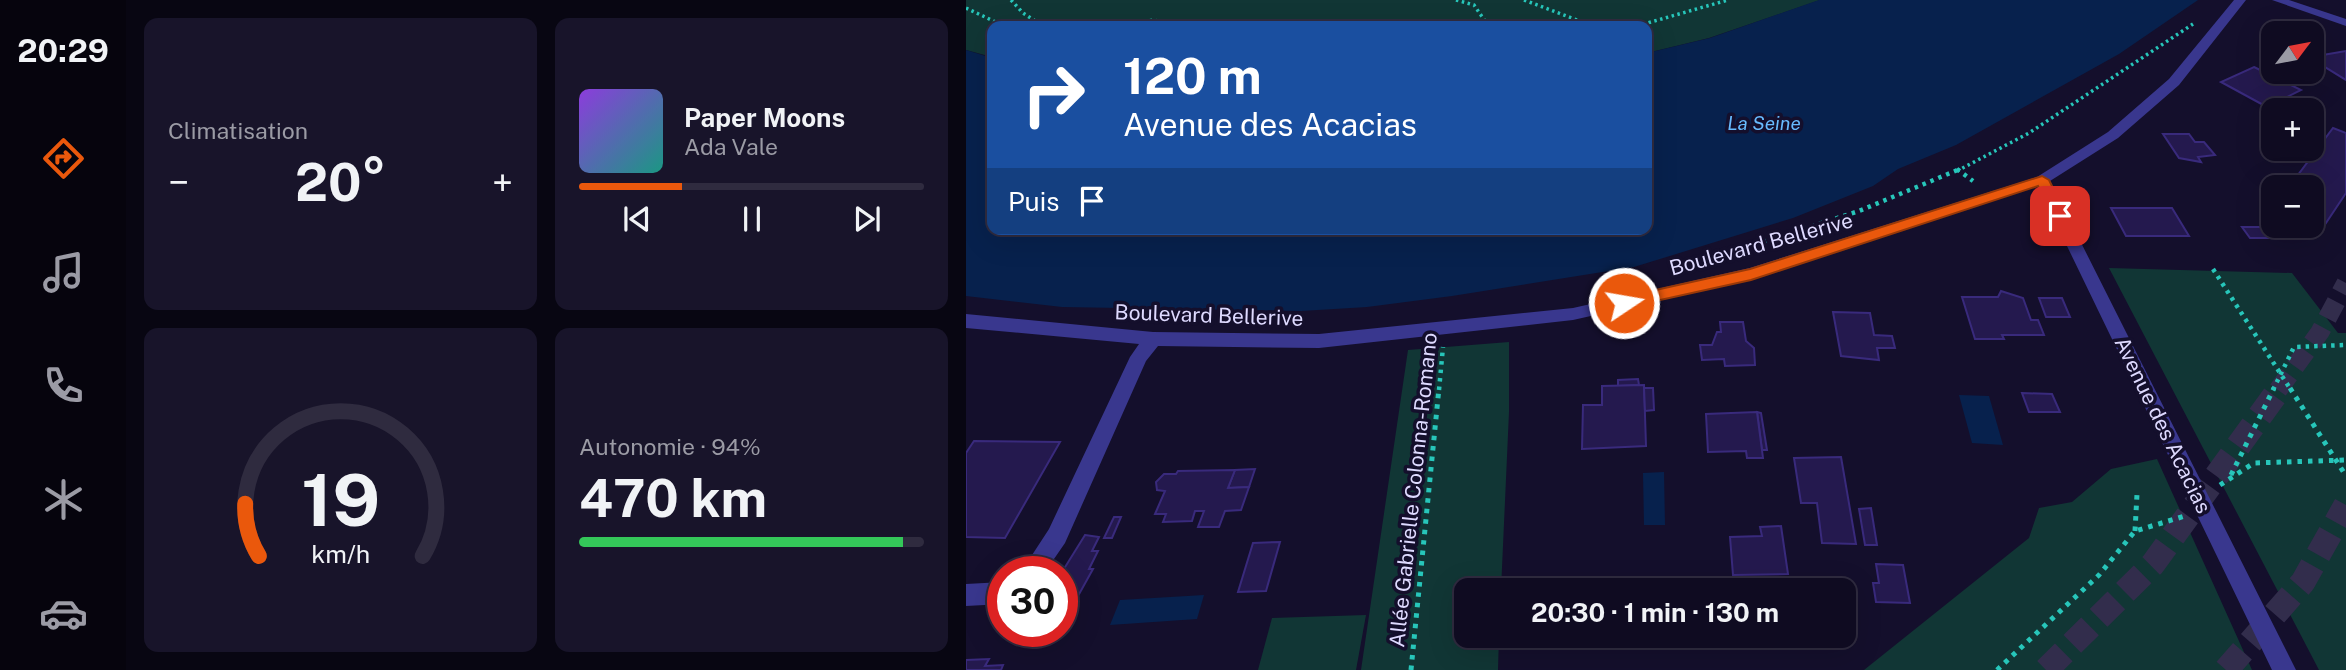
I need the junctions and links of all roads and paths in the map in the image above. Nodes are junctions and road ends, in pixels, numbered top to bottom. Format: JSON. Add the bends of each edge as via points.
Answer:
{"nodes":[{"id":1,"x":1011,"y":0,"type":"edge"},
{"id":2,"x":1456,"y":0,"type":"edge"},
{"id":3,"x":1524,"y":0,"type":"edge"},
{"id":4,"x":1728,"y":0,"type":"edge"},
{"id":5,"x":2240,"y":0,"type":"edge"},
{"id":6,"x":2278,"y":0,"type":"edge"},
{"id":7,"x":966,"y":8,"type":"edge"},
{"id":8,"x":2202,"y":18,"type":"dead end"},
{"id":9,"x":993,"y":21,"type":"edge"},
{"id":10,"x":1036,"y":21,"type":"edge"},
{"id":11,"x":1485,"y":21,"type":"edge"},
{"id":12,"x":1581,"y":21,"type":"edge"},
{"id":13,"x":1652,"y":22,"type":"edge"},
{"id":14,"x":2346,"y":23,"type":"edge"},
{"id":15,"x":2042,"y":180,"type":"junction"},
{"id":16,"x":1703,"y":261,"type":"dead end"},
{"id":17,"x":2213,"y":269,"type":"dead end"},
{"id":18,"x":966,"y":321,"type":"edge"},
{"id":19,"x":1445,"y":329,"type":"junction"},
{"id":20,"x":1153,"y":339,"type":"junction"},
{"id":21,"x":2346,"y":345,"type":"edge"},
{"id":22,"x":2280,"y":372,"type":"junction"},
{"id":23,"x":2335,"y":458,"type":"junction"},
{"id":24,"x":2346,"y":460,"type":"edge"},
{"id":25,"x":2346,"y":476,"type":"edge"},
{"id":26,"x":2137,"y":494,"type":"dead end"},
{"id":27,"x":2201,"y":501,"type":"junction"},
{"id":28,"x":2135,"y":531,"type":"junction"},
{"id":29,"x":1043,"y":556,"type":"edge"},
{"id":30,"x":987,"y":594,"type":"edge"},
{"id":31,"x":966,"y":595,"type":"edge"},
{"id":32,"x":1410,"y":670,"type":"edge"},
{"id":33,"x":1997,"y":670,"type":"edge"},
{"id":34,"x":2284,"y":670,"type":"edge"}],
"edges":[{"from":1,"to":10,"type":"path"},
{"from":2,"to":11,"type":"path","via":[[1474,5]]},
{"from":3,"to":12,"type":"path"},
{"from":4,"to":13,"type":"path"},
{"from":5,"to":15,"type":"street","name":"Boulevard Bellerive","via":[[2174,82],[2112,135]]},
{"from":6,"to":14,"type":"street"},
{"from":7,"to":9,"type":"path"},
{"from":8,"to":16,"type":"path","name":"Boulevard Bellerive","via":[[2004,148],[1917,188]]},
{"from":15,"to":19,"type":"street","name":"Boulevard Bellerive","via":[[1751,274],[1573,314]]},
{"from":15,"to":27,"type":"street","name":"Avenue des Acacias"},
{"from":17,"to":22,"type":"path"},
{"from":18,"to":20,"type":"street","name":"Boulevard Bellerive"},
{"from":19,"to":20,"type":"street","name":"Boulevard Bellerive","via":[[1319,341]]},
{"from":19,"to":32,"type":"path","name":"Allée Gabrielle Colonna-Romano"},
{"from":20,"to":29,"type":"street","via":[[1139,357],[1057,536]]},
{"from":21,"to":22,"type":"path","via":[[2294,347]]},
{"from":22,"to":23,"type":"path"},
{"from":22,"to":23,"type":"path","via":[[2231,476],[2254,463]]},
{"from":23,"to":24,"type":"path"},
{"from":23,"to":25,"type":"path"},
{"from":26,"to":28,"type":"path"},
{"from":27,"to":28,"type":"path","via":[[2185,516]]},
{"from":27,"to":34,"type":"street","name":"Avenue des Acacias"},
{"from":28,"to":33,"type":"path","via":[[2099,576]]},
{"from":30,"to":31,"type":"street"}]}
